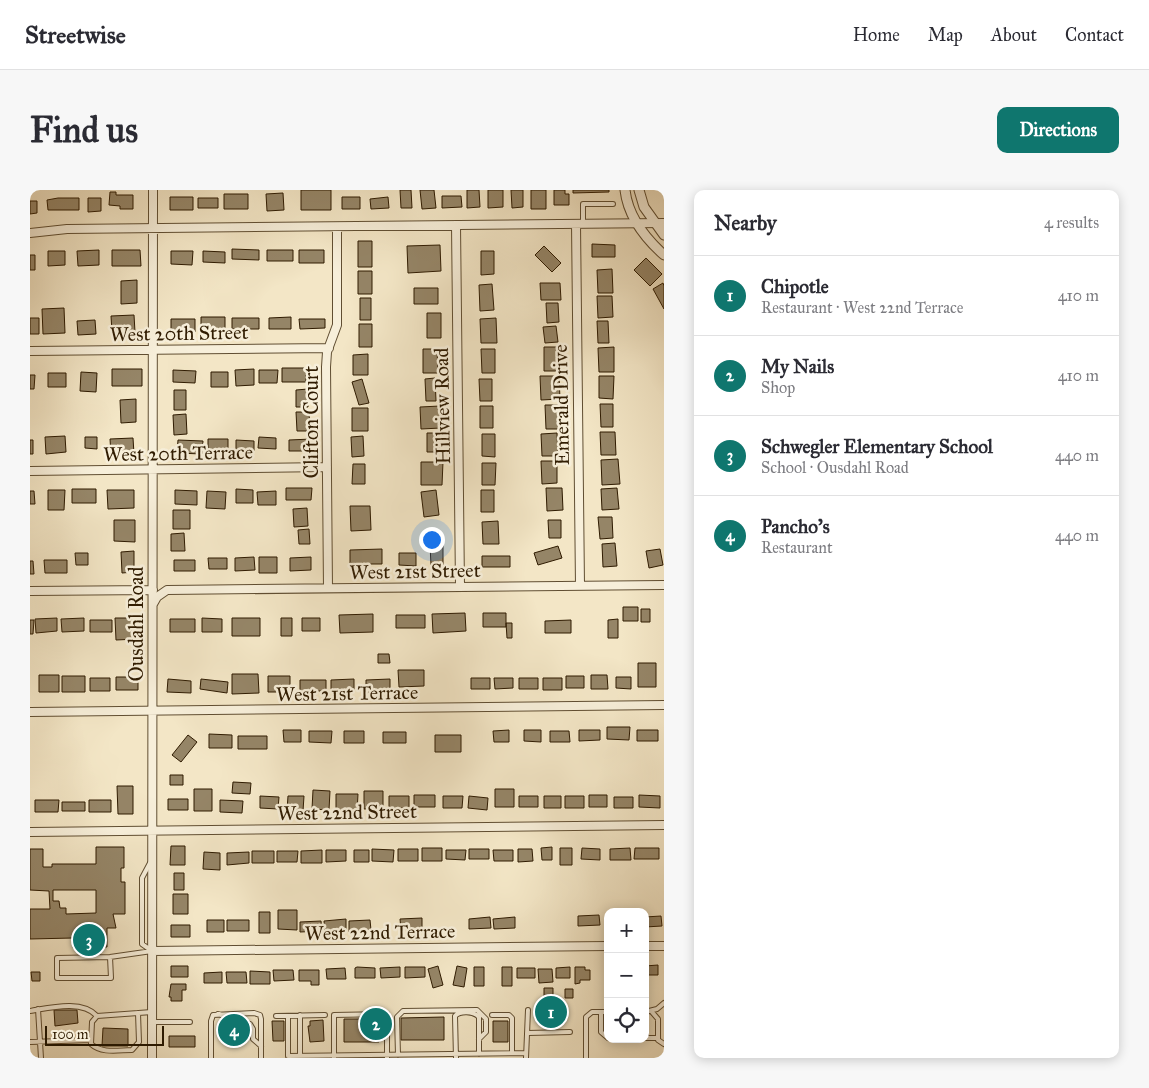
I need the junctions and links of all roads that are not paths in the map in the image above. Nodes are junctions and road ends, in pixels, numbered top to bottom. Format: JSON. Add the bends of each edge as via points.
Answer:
{"nodes":[{"id":1,"x":153,"y":190,"type":"edge"},
{"id":2,"x":625,"y":190,"type":"edge"},
{"id":3,"x":639,"y":190,"type":"edge"},
{"id":4,"x":613,"y":204,"type":"dead end"},
{"id":5,"x":637,"y":223,"type":"junction"},
{"id":6,"x":653,"y":223,"type":"junction"},
{"id":7,"x":664,"y":223,"type":"edge"},
{"id":8,"x":580,"y":224,"type":"junction"},
{"id":9,"x":456,"y":225,"type":"junction"},
{"id":10,"x":337,"y":227,"type":"junction"},
{"id":11,"x":153,"y":229,"type":"junction"},
{"id":12,"x":30,"y":232,"type":"edge"},
{"id":13,"x":664,"y":235,"type":"edge"},
{"id":14,"x":664,"y":255,"type":"edge"},
{"id":15,"x":329,"y":348,"type":"junction"},
{"id":16,"x":153,"y":350,"type":"junction"},
{"id":17,"x":30,"y":351,"type":"edge"},
{"id":18,"x":327,"y":467,"type":"junction"},
{"id":19,"x":153,"y":470,"type":"junction"},
{"id":20,"x":30,"y":472,"type":"edge"},
{"id":21,"x":153,"y":579,"type":"junction"},
{"id":22,"x":664,"y":585,"type":"edge"},
{"id":23,"x":580,"y":586,"type":"junction"},
{"id":24,"x":460,"y":587,"type":"junction"},
{"id":25,"x":328,"y":588,"type":"junction"},
{"id":26,"x":153,"y":590,"type":"junction"},
{"id":27,"x":167,"y":590,"type":"junction"},
{"id":28,"x":30,"y":592,"type":"edge"},
{"id":29,"x":153,"y":604,"type":"junction"},
{"id":30,"x":664,"y":705,"type":"edge"},
{"id":31,"x":153,"y":711,"type":"junction"},
{"id":32,"x":30,"y":712,"type":"edge"},
{"id":33,"x":664,"y":825,"type":"edge"},
{"id":34,"x":152,"y":831,"type":"junction"},
{"id":35,"x":30,"y":832,"type":"edge"},
{"id":36,"x":604,"y":946,"type":"edge"},
{"id":37,"x":649,"y":946,"type":"edge"},
{"id":38,"x":664,"y":946,"type":"edge"},
{"id":39,"x":152,"y":951,"type":"junction"},
{"id":40,"x":110,"y":957,"type":"junction"},
{"id":41,"x":664,"y":1003,"type":"edge"},
{"id":42,"x":38,"y":1009,"type":"junction"},
{"id":43,"x":528,"y":1010,"type":"dead end"},
{"id":44,"x":30,"y":1011,"type":"edge"},
{"id":45,"x":152,"y":1012,"type":"junction"},
{"id":46,"x":601,"y":1012,"type":"joint"},
{"id":47,"x":652,"y":1012,"type":"joint"},
{"id":48,"x":138,"y":1013,"type":"junction"},
{"id":49,"x":215,"y":1013,"type":"junction"},
{"id":50,"x":325,"y":1015,"type":"dead end"},
{"id":51,"x":492,"y":1015,"type":"dead end"},
{"id":52,"x":97,"y":1016,"type":"junction"},
{"id":53,"x":276,"y":1016,"type":"dead end"},
{"id":54,"x":288,"y":1016,"type":"junction"},
{"id":55,"x":300,"y":1016,"type":"junction"},
{"id":56,"x":152,"y":1022,"type":"junction"},
{"id":57,"x":190,"y":1022,"type":"dead end"},
{"id":58,"x":570,"y":1032,"type":"dead end"},
{"id":59,"x":528,"y":1033,"type":"junction"},
{"id":60,"x":604,"y":1035,"type":"edge"},
{"id":61,"x":649,"y":1038,"type":"edge"},
{"id":62,"x":658,"y":1038,"type":"junction"},
{"id":63,"x":479,"y":1039,"type":"junction"},
{"id":64,"x":91,"y":1040,"type":"junction"},
{"id":65,"x":30,"y":1042,"type":"edge"},
{"id":66,"x":39,"y":1042,"type":"junction"},
{"id":67,"x":664,"y":1044,"type":"edge"},
{"id":68,"x":261,"y":1046,"type":"junction"},
{"id":69,"x":512,"y":1053,"type":"junction"},
{"id":70,"x":398,"y":1054,"type":"junction"},
{"id":71,"x":479,"y":1054,"type":"junction"},
{"id":72,"x":300,"y":1056,"type":"junction"},
{"id":73,"x":387,"y":1056,"type":"edge"},
{"id":74,"x":456,"y":1056,"type":"edge"},
{"id":75,"x":526,"y":1056,"type":"edge"},
{"id":76,"x":288,"y":1057,"type":"edge"},
{"id":77,"x":334,"y":1057,"type":"edge"},
{"id":78,"x":41,"y":1058,"type":"edge"},
{"id":79,"x":152,"y":1058,"type":"edge"},
{"id":80,"x":211,"y":1058,"type":"edge"},
{"id":81,"x":261,"y":1058,"type":"edge"},
{"id":82,"x":586,"y":1058,"type":"edge"}],
"edges":[{"from":1,"to":11,"type":"street","name":"Ousdahl Road"},
{"from":2,"to":5,"type":"street"},
{"from":3,"to":6,"type":"street"},
{"from":4,"to":8,"type":"lane","via":[[583,204]]},
{"from":5,"to":6,"type":"street"},
{"from":5,"to":8,"type":"street"},
{"from":5,"to":14,"type":"street"},
{"from":6,"to":7,"type":"street"},
{"from":6,"to":13,"type":"street"},
{"from":8,"to":9,"type":"street"},
{"from":8,"to":23,"type":"street","name":"Emerald Drive"},
{"from":9,"to":10,"type":"street"},
{"from":9,"to":24,"type":"street","name":"Hillview Road"},
{"from":10,"to":11,"type":"street"},
{"from":10,"to":15,"type":"street","name":"Clifton Court","via":[[337,325]]},
{"from":11,"to":12,"type":"street"},
{"from":11,"to":16,"type":"street","name":"Ousdahl Road"},
{"from":15,"to":16,"type":"street","name":"West 20th Street"},
{"from":15,"to":18,"type":"street","name":"Clifton Court","via":[[326,367]]},
{"from":16,"to":17,"type":"street","name":"West 20th Street"},
{"from":16,"to":19,"type":"street","name":"Ousdahl Road"},
{"from":18,"to":19,"type":"street","name":"West 20th Terrace"},
{"from":18,"to":25,"type":"street","name":"Clifton Court"},
{"from":19,"to":20,"type":"street","name":"West 20th Terrace"},
{"from":19,"to":21,"type":"street","name":"Ousdahl Road"},
{"from":21,"to":26,"type":"street","name":"Ousdahl Road"},
{"from":21,"to":27,"type":"street"},
{"from":22,"to":23,"type":"street","name":"West 21st Street"},
{"from":23,"to":24,"type":"street","name":"West 21st Street"},
{"from":24,"to":25,"type":"street","name":"West 21st Street"},
{"from":25,"to":27,"type":"street","name":"West 21st Street"},
{"from":26,"to":28,"type":"street"},
{"from":26,"to":29,"type":"street","name":"Ousdahl Road"},
{"from":27,"to":29,"type":"street"},
{"from":29,"to":31,"type":"street","name":"Ousdahl Road"},
{"from":30,"to":31,"type":"street","name":"West 21st Terrace"},
{"from":31,"to":32,"type":"street","name":"West 21st Terrace"},
{"from":31,"to":34,"type":"street","name":"Ousdahl Road"},
{"from":33,"to":34,"type":"street","name":"West 22nd Street"},
{"from":34,"to":35,"type":"street","name":"West 22nd Street"},
{"from":34,"to":39,"type":"street","name":"Ousdahl Road"},
{"from":36,"to":39,"type":"street","name":"West 22nd Terrace"},
{"from":37,"to":38,"type":"street"},
{"from":39,"to":40,"type":"lane"},
{"from":39,"to":45,"type":"street","name":"Ousdahl Road"},
{"from":40,"to":40,"type":"lane","via":[[57,958],[57,978],[111,978]]},
{"from":41,"to":47,"type":"lane"},
{"from":42,"to":44,"type":"lane"},
{"from":42,"to":52,"type":"lane","via":[[83,1007]]},
{"from":42,"to":66,"type":"lane"},
{"from":43,"to":59,"type":"lane"},
{"from":45,"to":48,"type":"lane"},
{"from":45,"to":56,"type":"street","name":"Ousdahl Road"},
{"from":46,"to":60,"type":"lane","via":[[601,1032]]},
{"from":46,"to":82,"type":"lane","via":[[592,1012],[586,1017]]},
{"from":47,"to":62,"type":"lane","via":[[658,1020]]},
{"from":48,"to":52,"type":"lane"},
{"from":48,"to":64,"type":"lane","via":[[139,1042],[135,1049],[99,1050]]},
{"from":49,"to":68,"type":"lane","via":[[250,1024],[253,1040]]},
{"from":49,"to":68,"type":"lane","via":[[258,1013]]},
{"from":49,"to":80,"type":"lane","via":[[211,1021]]},
{"from":50,"to":55,"type":"lane"},
{"from":51,"to":69,"type":"lane","via":[[512,1018]]},
{"from":52,"to":64,"type":"lane","via":[[92,1022]]},
{"from":53,"to":54,"type":"lane"},
{"from":54,"to":55,"type":"lane"},
{"from":54,"to":76,"type":"lane"},
{"from":55,"to":72,"type":"lane"},
{"from":56,"to":57,"type":"lane"},
{"from":56,"to":79,"type":"street","name":"Ousdahl Road"},
{"from":58,"to":59,"type":"lane"},
{"from":59,"to":75,"type":"lane"},
{"from":61,"to":62,"type":"lane"},
{"from":62,"to":67,"type":"lane"},
{"from":63,"to":70,"type":"lane","via":[[486,1032],[486,1019],[477,1010],[403,1011],[397,1017]]},
{"from":63,"to":71,"type":"lane"},
{"from":63,"to":74,"type":"lane","via":[[477,1014],[457,1014]]},
{"from":64,"to":66,"type":"lane"},
{"from":65,"to":66,"type":"lane"},
{"from":66,"to":78,"type":"lane"},
{"from":68,"to":81,"type":"lane"},
{"from":69,"to":71,"type":"lane"},
{"from":69,"to":75,"type":"lane"},
{"from":70,"to":73,"type":"lane"},
{"from":70,"to":74,"type":"lane"},
{"from":71,"to":74,"type":"lane"},
{"from":72,"to":76,"type":"lane"},
{"from":72,"to":77,"type":"lane"},
{"from":73,"to":77,"type":"lane"},
{"from":73,"to":77,"type":"lane","via":[[386,1014],[334,1015]]}]}
